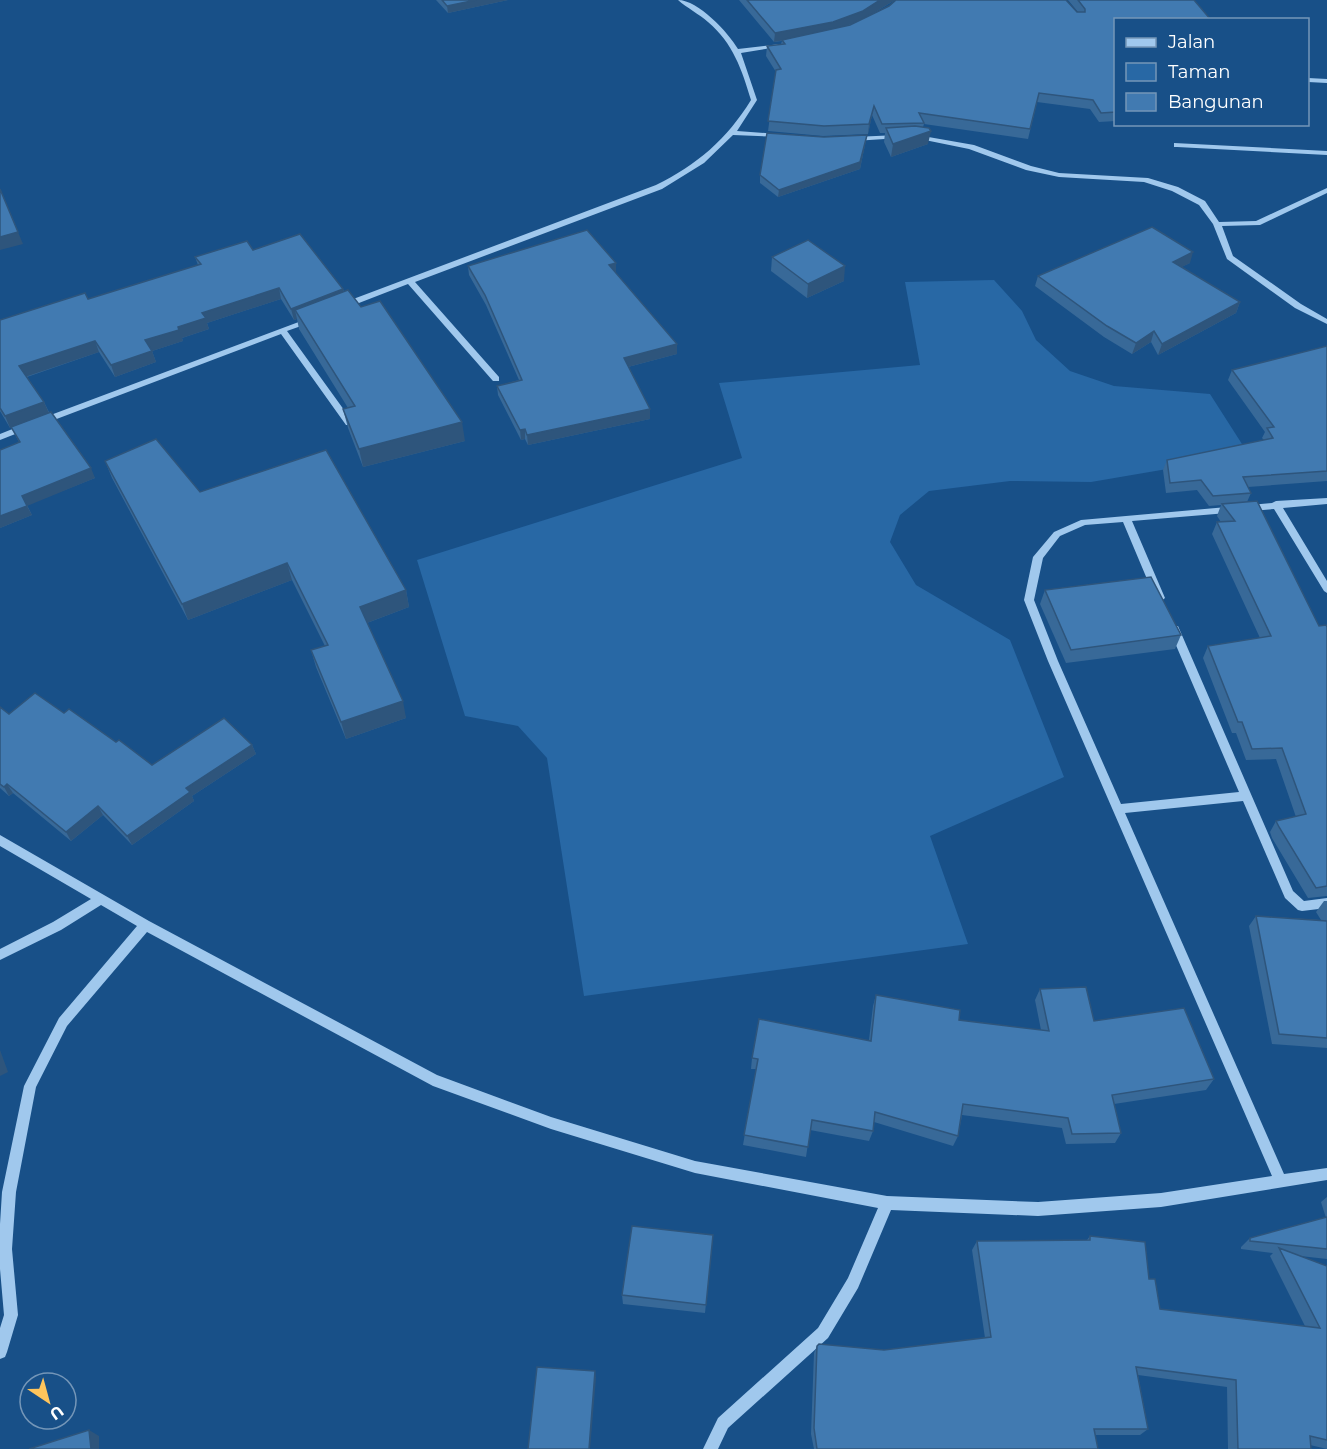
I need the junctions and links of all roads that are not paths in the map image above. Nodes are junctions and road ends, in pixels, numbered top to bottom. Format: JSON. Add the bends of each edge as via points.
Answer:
{"nodes":[{"id":1,"x":681,"y":0,"type":"edge"},
{"id":2,"x":783,"y":44,"type":"edge"},
{"id":3,"x":738,"y":51,"type":"junction"},
{"id":4,"x":1309,"y":80,"type":"edge"},
{"id":5,"x":1327,"y":81,"type":"edge"},
{"id":6,"x":734,"y":133,"type":"junction"},
{"id":7,"x":793,"y":137,"type":"edge"},
{"id":8,"x":845,"y":139,"type":"edge"},
{"id":9,"x":1178,"y":145,"type":"dead end"},
{"id":10,"x":1327,"y":153,"type":"edge"},
{"id":11,"x":1327,"y":190,"type":"edge"},
{"id":12,"x":1216,"y":224,"type":"junction"},
{"id":13,"x":410,"y":281,"type":"junction"},
{"id":14,"x":334,"y":310,"type":"edge"},
{"id":15,"x":324,"y":314,"type":"edge"},
{"id":16,"x":1327,"y":322,"type":"edge"},
{"id":17,"x":283,"y":331,"type":"junction"},
{"id":18,"x":496,"y":379,"type":"dead end"},
{"id":19,"x":349,"y":423,"type":"edge"},
{"id":20,"x":0,"y":437,"type":"edge"},
{"id":21,"x":1327,"y":501,"type":"edge"},
{"id":22,"x":1276,"y":504,"type":"junction"},
{"id":23,"x":1126,"y":518,"type":"junction"},
{"id":24,"x":1327,"y":590,"type":"edge"},
{"id":25,"x":1163,"y":604,"type":"edge"},
{"id":26,"x":1167,"y":614,"type":"edge"},
{"id":27,"x":1246,"y":796,"type":"junction"},
{"id":28,"x":1118,"y":809,"type":"junction"},
{"id":29,"x":0,"y":840,"type":"edge"},
{"id":30,"x":102,"y":899,"type":"junction"},
{"id":31,"x":1327,"y":903,"type":"edge"},
{"id":32,"x":145,"y":925,"type":"junction"},
{"id":33,"x":0,"y":955,"type":"edge"},
{"id":34,"x":1327,"y":1174,"type":"edge"},
{"id":35,"x":1281,"y":1182,"type":"junction"},
{"id":36,"x":887,"y":1203,"type":"junction"},
{"id":37,"x":0,"y":1352,"type":"edge"},
{"id":38,"x":710,"y":1449,"type":"edge"}],
"edges":[{"from":1,"to":3,"type":"street","via":[[720,28]]},
{"from":2,"to":3,"type":"street"},
{"from":3,"to":6,"type":"street","via":[[754,100]]},
{"from":4,"to":5,"type":"street"},
{"from":6,"to":7,"type":"street"},
{"from":6,"to":13,"type":"street","via":[[701,164],[658,188]]},
{"from":8,"to":12,"type":"street","via":[[935,139],[1059,175],[1145,180],[1202,203]]},
{"from":9,"to":10,"type":"street"},
{"from":11,"to":12,"type":"street","via":[[1257,223]]},
{"from":12,"to":16,"type":"street","via":[[1230,257]]},
{"from":13,"to":14,"type":"street"},
{"from":13,"to":18,"type":"street"},
{"from":15,"to":17,"type":"street"},
{"from":17,"to":19,"type":"street"},
{"from":17,"to":20,"type":"street"},
{"from":21,"to":22,"type":"street"},
{"from":22,"to":23,"type":"street"},
{"from":22,"to":24,"type":"street"},
{"from":23,"to":25,"type":"street"},
{"from":23,"to":28,"type":"street","via":[[1084,522],[1057,534],[1038,556],[1029,600]]},
{"from":26,"to":27,"type":"street"},
{"from":27,"to":28,"type":"street"},
{"from":27,"to":31,"type":"street","via":[[1288,894],[1302,906]]},
{"from":28,"to":35,"type":"street"},
{"from":29,"to":30,"type":"street"},
{"from":30,"to":32,"type":"street"},
{"from":30,"to":33,"type":"street"},
{"from":32,"to":36,"type":"street","via":[[433,1080],[551,1123],[695,1167]]},
{"from":32,"to":37,"type":"street","via":[[63,1022],[30,1086],[9,1192],[5,1249],[11,1315]]},
{"from":34,"to":35,"type":"street"},
{"from":35,"to":36,"type":"street","via":[[1161,1200],[1038,1209]]},
{"from":36,"to":38,"type":"street","via":[[853,1283],[823,1333],[723,1423]]}]}
